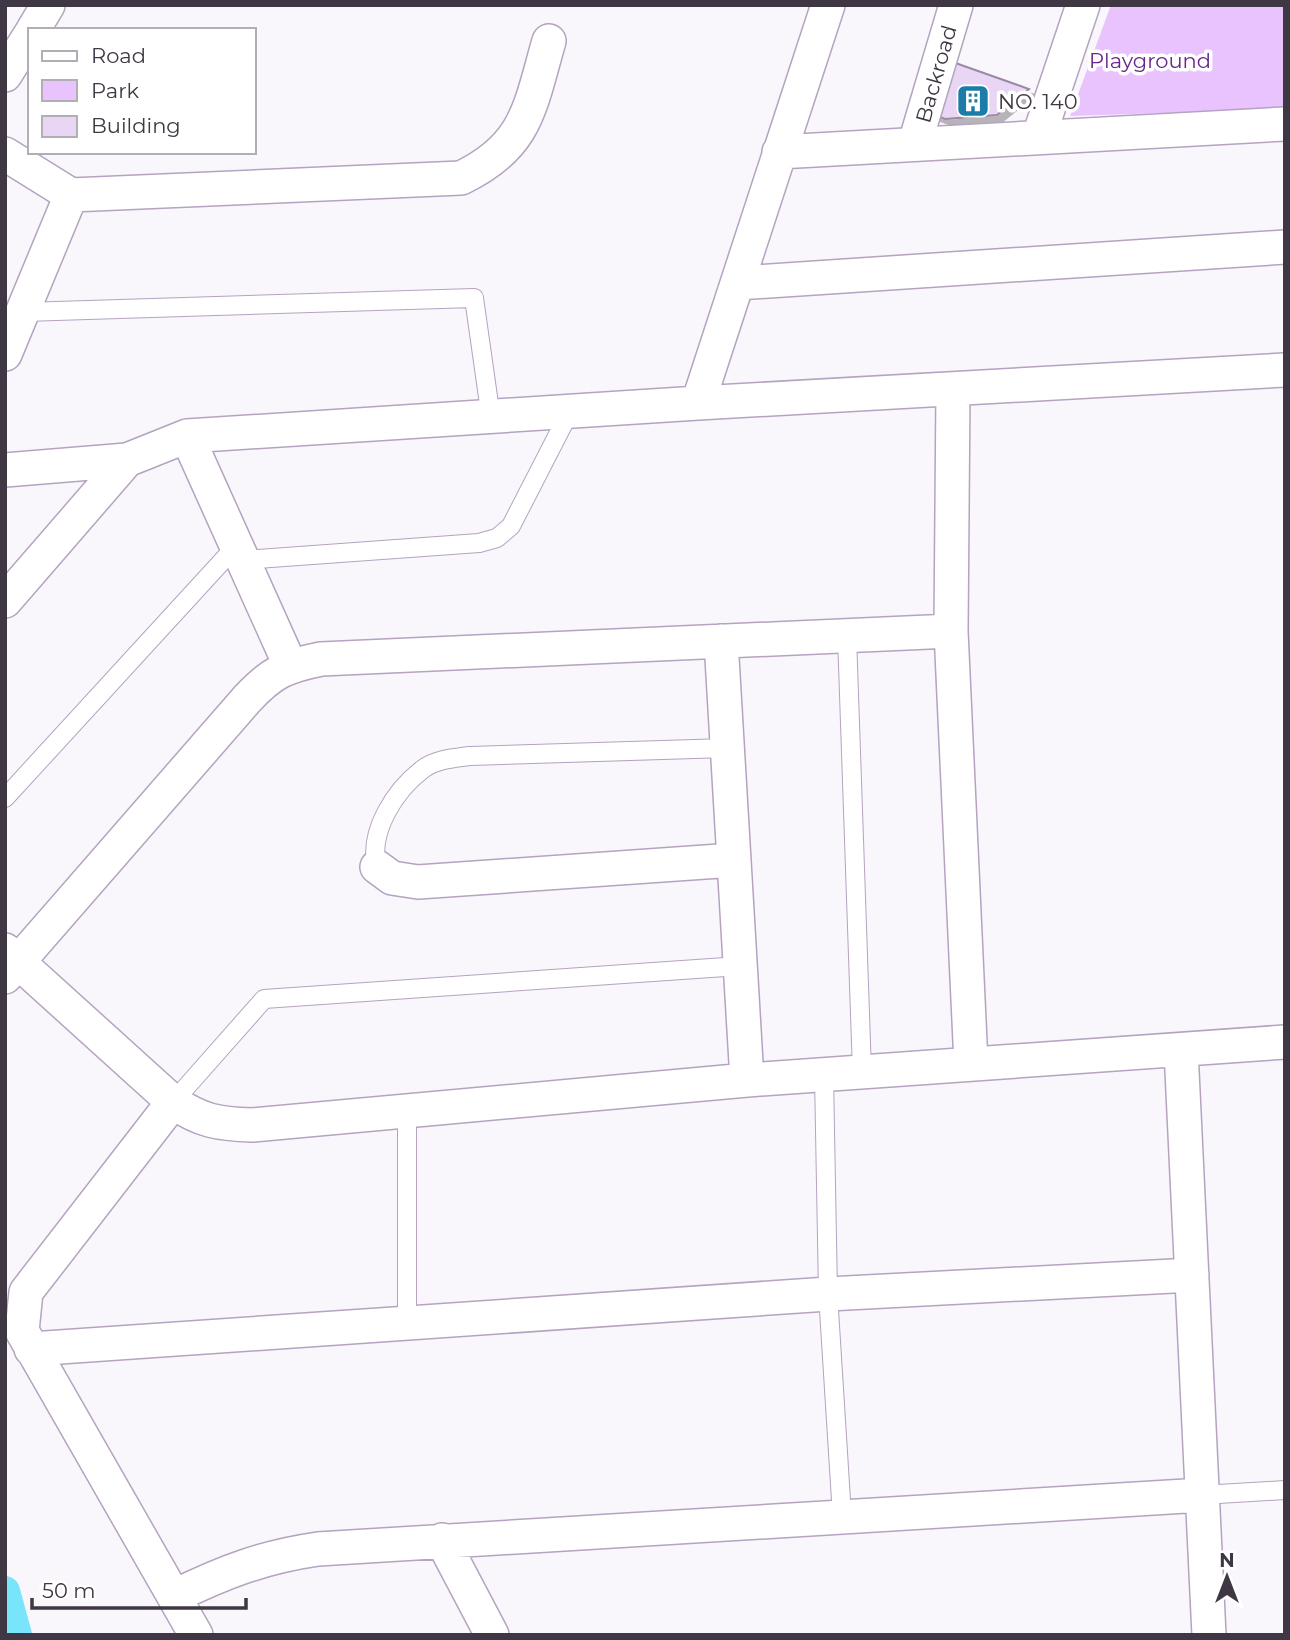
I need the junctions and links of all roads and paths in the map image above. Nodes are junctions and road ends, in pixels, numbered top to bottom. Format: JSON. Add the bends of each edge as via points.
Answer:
{"nodes":[{"id":1,"x":48,"y":5,"type":"edge"},
{"id":2,"x":828,"y":5,"type":"edge"},
{"id":3,"x":956,"y":5,"type":"edge"},
{"id":4,"x":1083,"y":5,"type":"edge"},
{"id":5,"x":34,"y":28,"type":"edge"},
{"id":6,"x":28,"y":38,"type":"edge"},
{"id":7,"x":550,"y":41,"type":"dead end"},
{"id":8,"x":5,"y":75,"type":"edge"},
{"id":9,"x":1285,"y":124,"type":"edge"},
{"id":10,"x":1040,"y":136,"type":"junction"},
{"id":11,"x":915,"y":143,"type":"junction"},
{"id":12,"x":779,"y":152,"type":"junction"},
{"id":13,"x":5,"y":154,"type":"edge"},
{"id":14,"x":71,"y":195,"type":"junction"},
{"id":15,"x":1285,"y":247,"type":"edge"},
{"id":16,"x":738,"y":283,"type":"junction"},
{"id":17,"x":24,"y":312,"type":"junction"},
{"id":18,"x":5,"y":354,"type":"edge"},
{"id":19,"x":1285,"y":370,"type":"edge"},
{"id":20,"x":953,"y":390,"type":"junction"},
{"id":21,"x":698,"y":403,"type":"junction"},
{"id":22,"x":569,"y":413,"type":"junction"},
{"id":23,"x":491,"y":418,"type":"junction"},
{"id":24,"x":187,"y":436,"type":"junction"},
{"id":25,"x":127,"y":460,"type":"junction"},
{"id":26,"x":5,"y":470,"type":"edge"},
{"id":27,"x":241,"y":552,"type":"junction"},
{"id":28,"x":5,"y":601,"type":"edge"},
{"id":29,"x":951,"y":631,"type":"junction"},
{"id":30,"x":846,"y":636,"type":"junction"},
{"id":31,"x":721,"y":641,"type":"junction"},
{"id":32,"x":289,"y":666,"type":"junction"},
{"id":33,"x":727,"y":748,"type":"junction"},
{"id":34,"x":5,"y":798,"type":"edge"},
{"id":35,"x":734,"y":860,"type":"junction"},
{"id":36,"x":377,"y":867,"type":"joint"},
{"id":37,"x":10,"y":963,"type":"edge"},
{"id":38,"x":740,"y":966,"type":"junction"},
{"id":39,"x":1285,"y":1042,"type":"edge"},
{"id":40,"x":1181,"y":1050,"type":"junction"},
{"id":41,"x":971,"y":1064,"type":"junction"},
{"id":42,"x":862,"y":1072,"type":"junction"},
{"id":43,"x":824,"y":1075,"type":"junction"},
{"id":44,"x":747,"y":1080,"type":"junction"},
{"id":45,"x":173,"y":1102,"type":"junction"},
{"id":46,"x":407,"y":1110,"type":"junction"},
{"id":47,"x":1192,"y":1275,"type":"junction"},
{"id":48,"x":828,"y":1294,"type":"junction"},
{"id":49,"x":407,"y":1321,"type":"junction"},
{"id":50,"x":32,"y":1349,"type":"junction"},
{"id":51,"x":1285,"y":1490,"type":"edge"},
{"id":52,"x":1202,"y":1495,"type":"junction"},
{"id":53,"x":842,"y":1516,"type":"junction"},
{"id":54,"x":442,"y":1540,"type":"junction"},
{"id":55,"x":174,"y":1596,"type":"junction"},
{"id":56,"x":197,"y":1635,"type":"edge"},
{"id":57,"x":492,"y":1635,"type":"edge"},
{"id":58,"x":1209,"y":1635,"type":"edge"}],
"edges":[{"from":1,"to":5,"type":"street"},
{"from":2,"to":12,"type":"street"},
{"from":3,"to":11,"type":"street","name":"Backroad"},
{"from":4,"to":10,"type":"street"},
{"from":6,"to":8,"type":"street"},
{"from":7,"to":14,"type":"street","via":[[526,117],[512,143],[489,165],[461,178]]},
{"from":9,"to":10,"type":"street"},
{"from":10,"to":11,"type":"street"},
{"from":11,"to":12,"type":"street"},
{"from":12,"to":16,"type":"street"},
{"from":13,"to":14,"type":"street"},
{"from":14,"to":17,"type":"street"},
{"from":15,"to":16,"type":"street"},
{"from":16,"to":21,"type":"street"},
{"from":17,"to":18,"type":"street"},
{"from":17,"to":23,"type":"lane","via":[[474,298]]},
{"from":19,"to":20,"type":"street"},
{"from":20,"to":21,"type":"street"},
{"from":20,"to":29,"type":"street"},
{"from":21,"to":22,"type":"street"},
{"from":22,"to":23,"type":"street"},
{"from":22,"to":27,"type":"lane","via":[[511,526],[497,538],[479,543]]},
{"from":23,"to":24,"type":"street"},
{"from":24,"to":25,"type":"street"},
{"from":24,"to":27,"type":"street"},
{"from":25,"to":26,"type":"street"},
{"from":25,"to":28,"type":"street"},
{"from":27,"to":32,"type":"street"},
{"from":27,"to":34,"type":"lane"},
{"from":29,"to":30,"type":"street"},
{"from":29,"to":41,"type":"street"},
{"from":30,"to":31,"type":"street"},
{"from":30,"to":42,"type":"lane"},
{"from":31,"to":32,"type":"street","via":[[321,659]]},
{"from":31,"to":33,"type":"street"},
{"from":32,"to":37,"type":"street","via":[[267,678],[247,699]]},
{"from":33,"to":35,"type":"street"},
{"from":33,"to":36,"type":"lane","via":[[444,760],[424,768],[376,831]]},
{"from":35,"to":36,"type":"street","via":[[418,882],[392,878]]},
{"from":35,"to":38,"type":"street"},
{"from":37,"to":45,"type":"street"},
{"from":38,"to":44,"type":"street"},
{"from":38,"to":45,"type":"lane","via":[[264,999]]},
{"from":39,"to":40,"type":"street"},
{"from":40,"to":41,"type":"street"},
{"from":40,"to":47,"type":"street"},
{"from":41,"to":42,"type":"street"},
{"from":42,"to":43,"type":"street"},
{"from":43,"to":44,"type":"street"},
{"from":43,"to":48,"type":"lane"},
{"from":44,"to":46,"type":"street"},
{"from":45,"to":46,"type":"street","via":[[195,1118],[220,1124]]},
{"from":45,"to":50,"type":"street","via":[[26,1292],[22,1331]]},
{"from":46,"to":49,"type":"lane"},
{"from":47,"to":48,"type":"street"},
{"from":47,"to":52,"type":"street"},
{"from":48,"to":49,"type":"street"},
{"from":48,"to":53,"type":"lane"},
{"from":49,"to":50,"type":"street"},
{"from":50,"to":55,"type":"street"},
{"from":51,"to":52,"type":"lane"},
{"from":52,"to":53,"type":"street"},
{"from":52,"to":58,"type":"street"},
{"from":53,"to":54,"type":"street"},
{"from":54,"to":55,"type":"street","via":[[276,1555],[236,1567]]},
{"from":54,"to":57,"type":"street"},
{"from":55,"to":56,"type":"street"}]}
